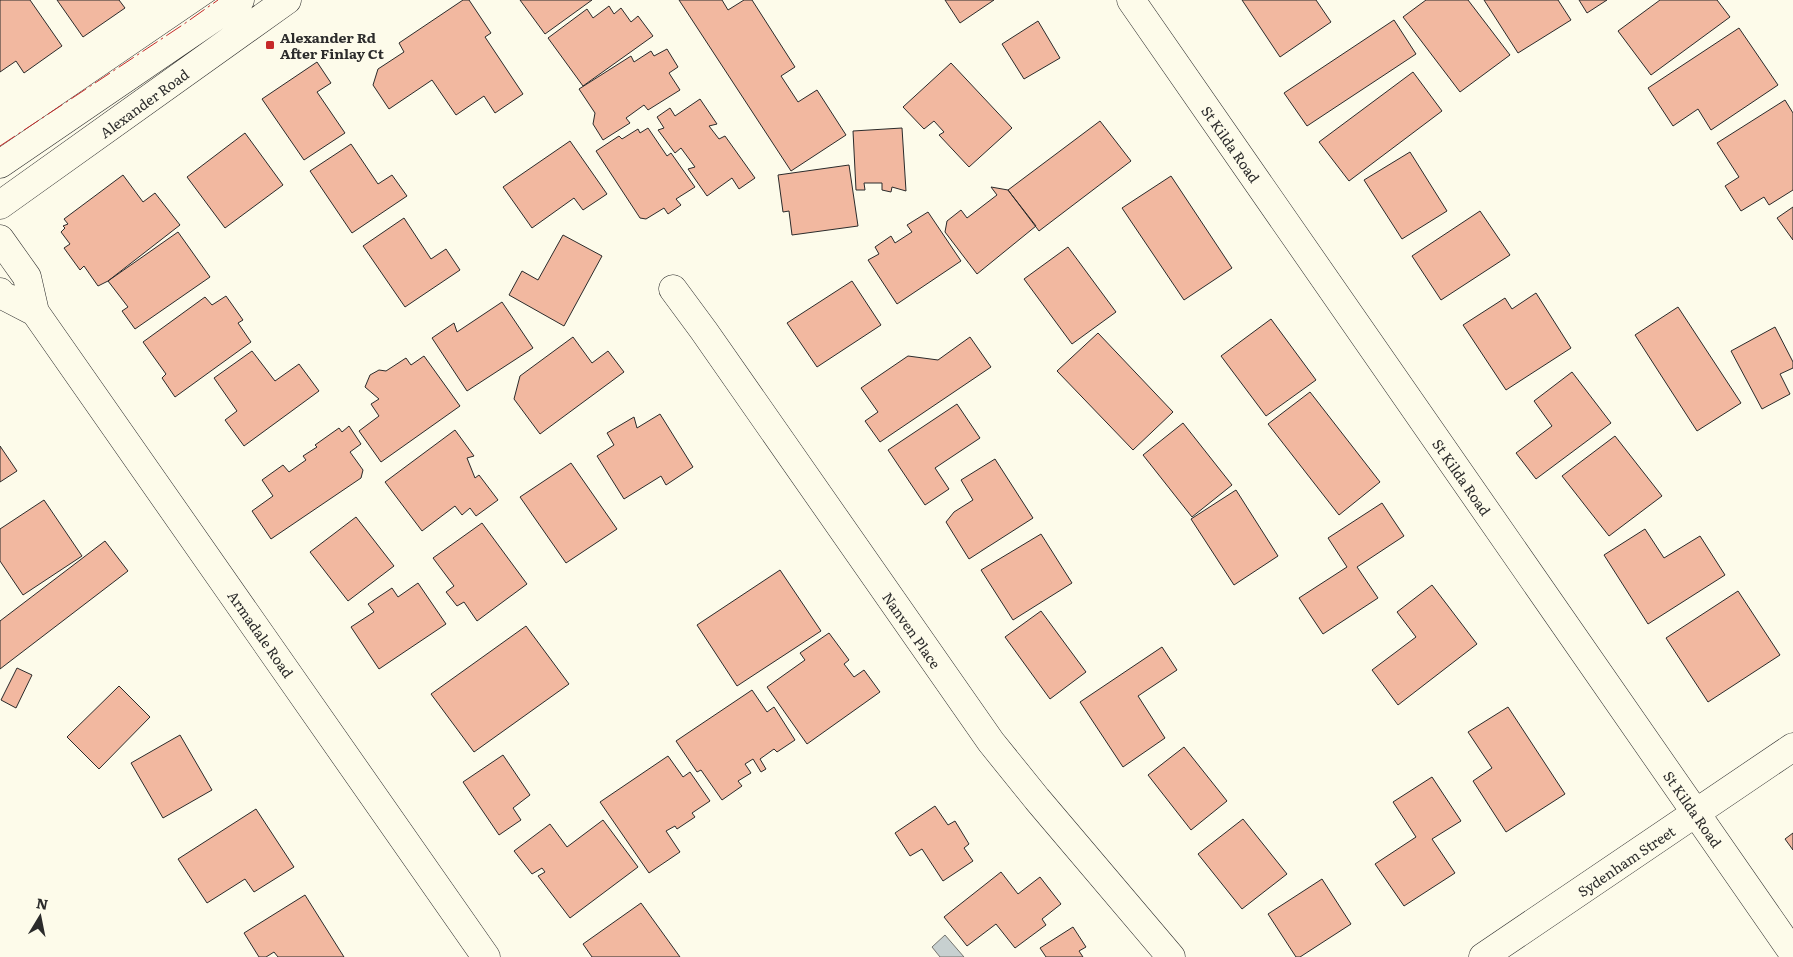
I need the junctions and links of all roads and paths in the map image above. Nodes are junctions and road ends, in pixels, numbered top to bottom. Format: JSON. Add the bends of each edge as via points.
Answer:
{"nodes":[{"id":1,"x":240,"y":0,"type":"edge"},
{"id":2,"x":287,"y":0,"type":"edge"},
{"id":3,"x":1131,"y":0,"type":"edge"},
{"id":4,"x":0,"y":164,"type":"edge"},
{"id":5,"x":0,"y":205,"type":"edge"},
{"id":6,"x":0,"y":239,"type":"edge"},
{"id":7,"x":673,"y":289,"type":"dead end"},
{"id":8,"x":0,"y":292,"type":"edge"},
{"id":9,"x":35,"y":312,"type":"junction"},
{"id":10,"x":1793,"y":747,"type":"edge"},
{"id":11,"x":1696,"y":814,"type":"junction"},
{"id":12,"x":1793,"y":953,"type":"edge"},
{"id":13,"x":486,"y":957,"type":"edge"},
{"id":14,"x":1171,"y":957,"type":"edge"},
{"id":15,"x":1483,"y":957,"type":"edge"}],
"edges":[{"from":1,"to":4,"type":"street","name":"Alexander Road"},
{"from":2,"to":5,"type":"street","name":"Alexander Road"},
{"from":3,"to":11,"type":"street","name":"St Kilda Road"},
{"from":6,"to":9,"type":"street","name":"Armadale Road","via":[[27,277]]},
{"from":7,"to":14,"type":"street","name":"Nanven Place","via":[[991,742]]},
{"from":8,"to":9,"type":"street","name":"Armadale Road"},
{"from":9,"to":13,"type":"street","name":"Armadale Road"},
{"from":10,"to":11,"type":"street","name":"Sydenham Street"},
{"from":11,"to":12,"type":"street","name":"St Kilda Road"},
{"from":11,"to":15,"type":"street","name":"Sydenham Street"}]}
